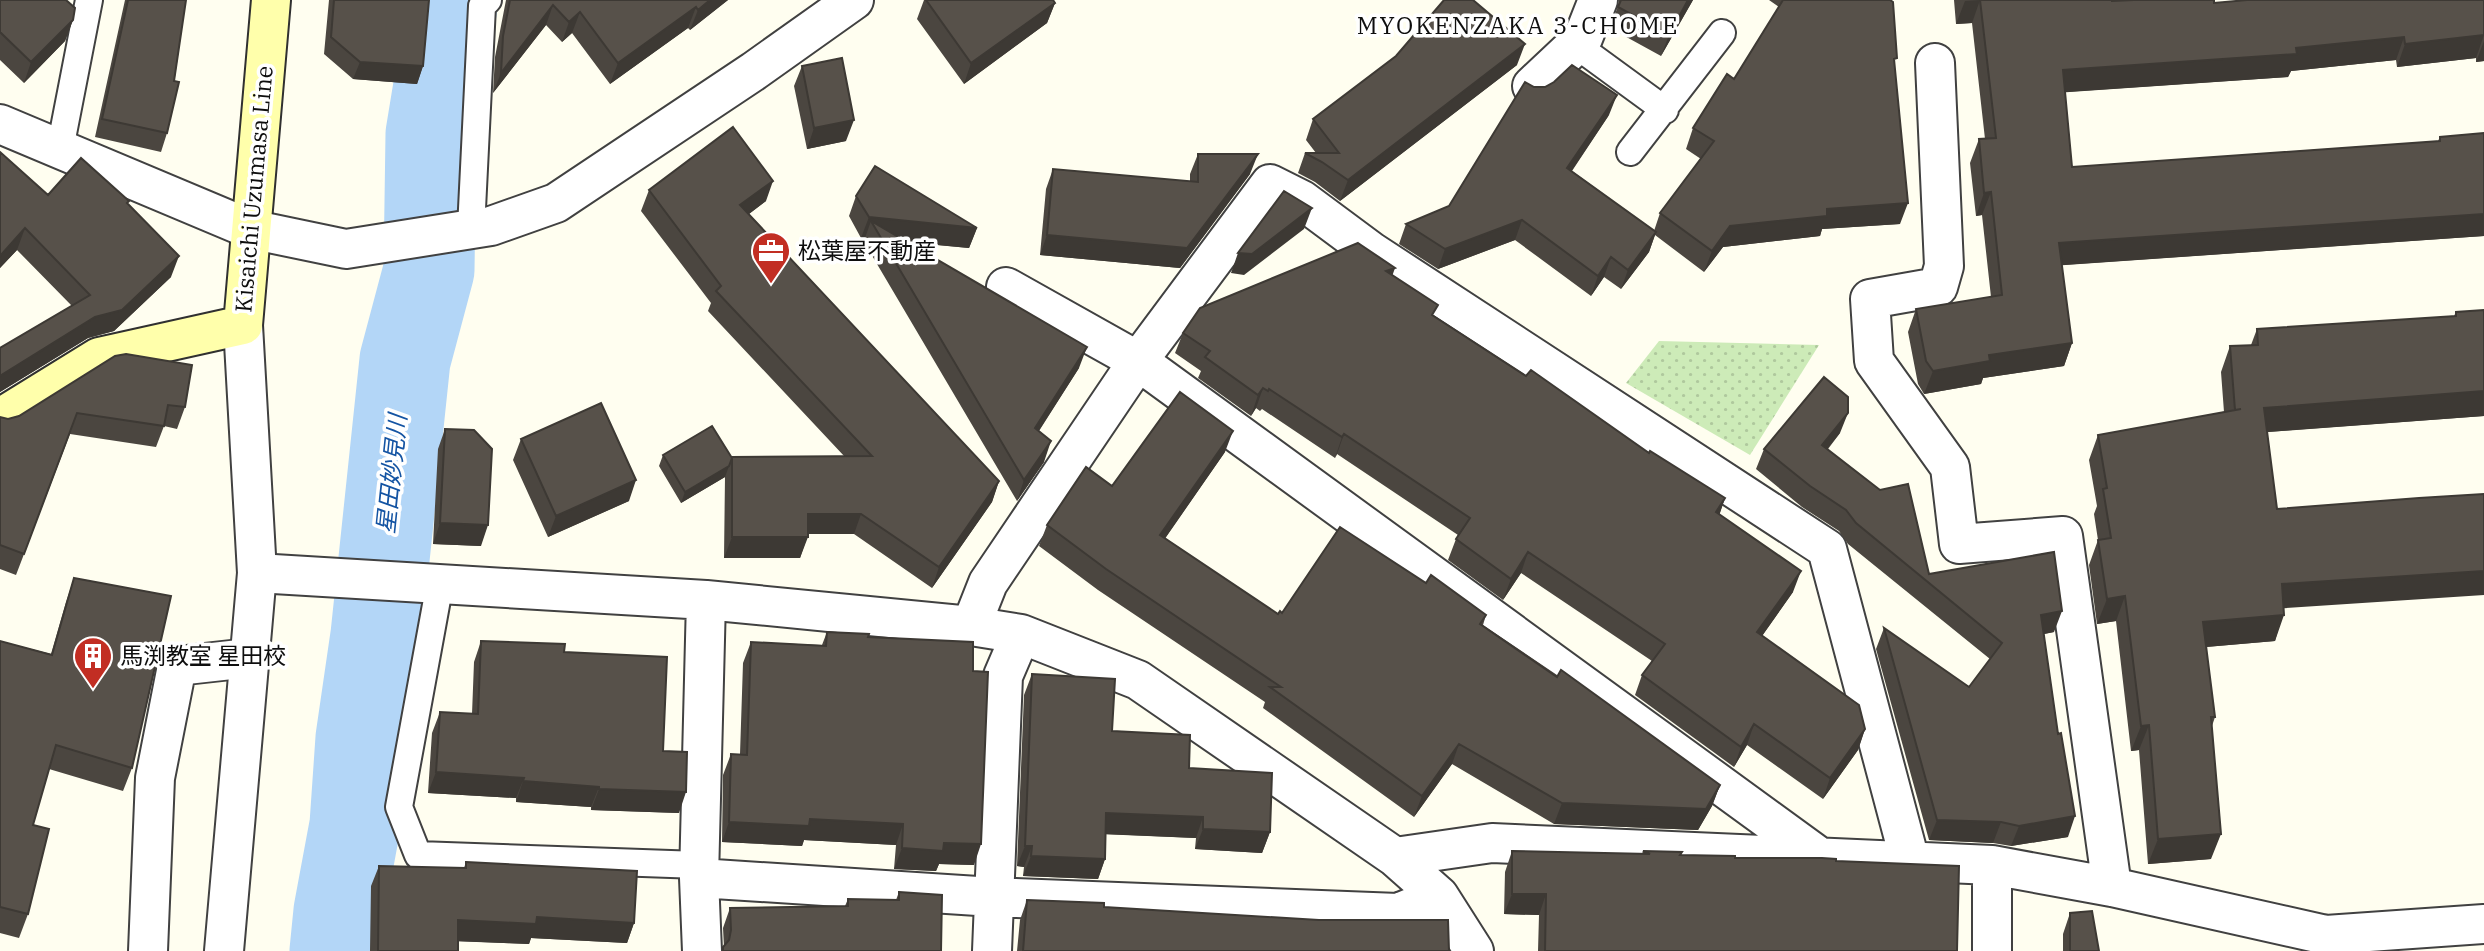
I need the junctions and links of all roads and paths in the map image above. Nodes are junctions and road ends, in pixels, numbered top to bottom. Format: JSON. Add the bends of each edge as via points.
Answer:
{"nodes":[{"id":1,"x":271,"y":0,"type":"edge"},
{"id":2,"x":488,"y":0,"type":"edge"},
{"id":3,"x":854,"y":0,"type":"edge"},
{"id":4,"x":1598,"y":0,"type":"edge"},
{"id":5,"x":88,"y":1,"type":"edge"},
{"id":6,"x":1722,"y":33,"type":"dead end"},
{"id":7,"x":1576,"y":44,"type":"junction"},
{"id":8,"x":1936,"y":63,"type":"dead end"},
{"id":9,"x":1532,"y":86,"type":"edge"},
{"id":10,"x":1664,"y":110,"type":"junction"},
{"id":11,"x":0,"y":124,"type":"edge"},
{"id":12,"x":60,"y":149,"type":"junction"},
{"id":13,"x":1630,"y":152,"type":"dead end"},
{"id":14,"x":250,"y":229,"type":"junction"},
{"id":15,"x":460,"y":231,"type":"junction"},
{"id":16,"x":1006,"y":287,"type":"dead end"},
{"id":17,"x":243,"y":325,"type":"junction"},
{"id":18,"x":1138,"y":361,"type":"junction"},
{"id":19,"x":0,"y":418,"type":"edge"},
{"id":20,"x":257,"y":573,"type":"junction"},
{"id":21,"x":434,"y":583,"type":"junction"},
{"id":22,"x":706,"y":600,"type":"junction"},
{"id":23,"x":971,"y":626,"type":"junction"},
{"id":24,"x":1021,"y":634,"type":"junction"},
{"id":25,"x":249,"y":658,"type":"junction"},
{"id":26,"x":1395,"y":857,"type":"junction"},
{"id":27,"x":1821,"y":858,"type":"junction"},
{"id":28,"x":1910,"y":861,"type":"junction"},
{"id":29,"x":1992,"y":865,"type":"junction"},
{"id":30,"x":699,"y":872,"type":"junction"},
{"id":31,"x":2112,"y":887,"type":"junction"},
{"id":32,"x":1439,"y":896,"type":"junction"},
{"id":33,"x":993,"y":897,"type":"junction"},
{"id":34,"x":2484,"y":924,"type":"edge"},
{"id":35,"x":148,"y":951,"type":"edge"},
{"id":36,"x":224,"y":951,"type":"edge"},
{"id":37,"x":702,"y":951,"type":"edge"},
{"id":38,"x":992,"y":951,"type":"edge"},
{"id":39,"x":1474,"y":951,"type":"edge"},
{"id":40,"x":1992,"y":951,"type":"edge"}],
"edges":[{"from":1,"to":14,"type":"main road","name":"Kisaichi Uzumasa Line"},
{"from":2,"to":15,"type":"lane","via":[[482,6]]},
{"from":3,"to":15,"type":"street","via":[[556,203],[491,226]]},
{"from":4,"to":7,"type":"street","via":[[1583,38]]},
{"from":5,"to":12,"type":"lane"},
{"from":6,"to":10,"type":"lane"},
{"from":7,"to":9,"type":"street"},
{"from":7,"to":10,"type":"lane"},
{"from":8,"to":31,"type":"street","via":[[1944,265],[1937,287],[1870,299],[1874,361],[1950,467],[1959,544],[2063,536]]},
{"from":10,"to":13,"type":"lane"},
{"from":11,"to":12,"type":"street"},
{"from":12,"to":14,"type":"street"},
{"from":14,"to":15,"type":"street","via":[[346,249]]},
{"from":14,"to":17,"type":"main road","name":"Kisaichi Uzumasa Line"},
{"from":16,"to":18,"type":"street"},
{"from":17,"to":19,"type":"main road","name":"Kisaichi Uzumasa Line","via":[[99,357]]},
{"from":17,"to":20,"type":"street"},
{"from":18,"to":23,"type":"street","via":[[988,583]]},
{"from":18,"to":27,"type":"street"},
{"from":18,"to":28,"type":"street","via":[[1270,184],[1302,200],[1372,252],[1827,550]]},
{"from":20,"to":21,"type":"street"},
{"from":20,"to":25,"type":"street"},
{"from":21,"to":22,"type":"street"},
{"from":21,"to":30,"type":"lane","via":[[399,807],[418,855]]},
{"from":22,"to":23,"type":"street"},
{"from":22,"to":30,"type":"street"},
{"from":23,"to":24,"type":"street"},
{"from":24,"to":26,"type":"street","via":[[1138,680]]},
{"from":24,"to":33,"type":"street","via":[[1003,676]]},
{"from":25,"to":35,"type":"street","via":[[177,667],[155,778]]},
{"from":25,"to":36,"type":"street"},
{"from":26,"to":27,"type":"street","via":[[1492,843]]},
{"from":26,"to":32,"type":"street"},
{"from":27,"to":28,"type":"street"},
{"from":28,"to":29,"type":"street"},
{"from":29,"to":31,"type":"street"},
{"from":29,"to":40,"type":"street"},
{"from":30,"to":33,"type":"street"},
{"from":30,"to":37,"type":"street"},
{"from":31,"to":34,"type":"street","via":[[2326,935]]},
{"from":32,"to":33,"type":"street","via":[[1398,914]]},
{"from":32,"to":39,"type":"street"},
{"from":33,"to":38,"type":"street"}]}
